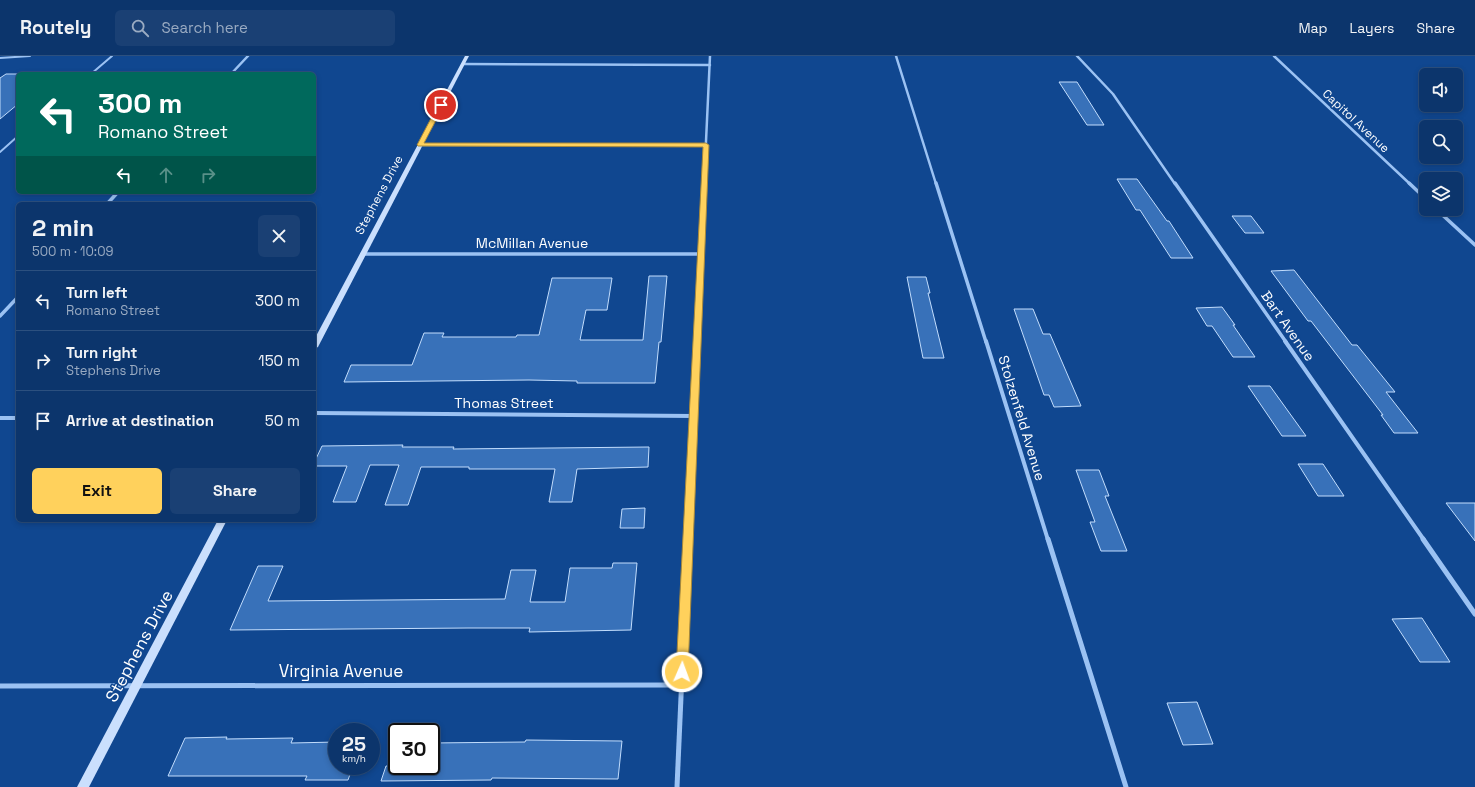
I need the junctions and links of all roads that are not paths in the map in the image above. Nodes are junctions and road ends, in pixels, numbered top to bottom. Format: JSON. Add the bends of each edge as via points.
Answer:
{"nodes":[{"id":1,"x":30,"y":56,"type":"edge"},
{"id":2,"x":112,"y":56,"type":"edge"},
{"id":3,"x":248,"y":56,"type":"edge"},
{"id":4,"x":467,"y":56,"type":"edge"},
{"id":5,"x":710,"y":56,"type":"edge"},
{"id":6,"x":896,"y":56,"type":"edge"},
{"id":7,"x":1077,"y":56,"type":"edge"},
{"id":8,"x":1274,"y":56,"type":"edge"},
{"id":9,"x":0,"y":58,"type":"edge"},
{"id":10,"x":463,"y":64,"type":"junction"},
{"id":11,"x":710,"y":65,"type":"junction"},
{"id":12,"x":93,"y":72,"type":"edge"},
{"id":13,"x":232,"y":72,"type":"edge"},
{"id":14,"x":16,"y":138,"type":"edge"},
{"id":15,"x":420,"y":145,"type":"junction"},
{"id":16,"x":706,"y":145,"type":"junction"},
{"id":17,"x":0,"y":152,"type":"edge"},
{"id":18,"x":1419,"y":192,"type":"edge"},
{"id":19,"x":116,"y":194,"type":"edge"},
{"id":20,"x":109,"y":202,"type":"edge"},
{"id":21,"x":1443,"y":216,"type":"edge"},
{"id":22,"x":1475,"y":246,"type":"edge"},
{"id":23,"x":362,"y":254,"type":"junction"},
{"id":24,"x":702,"y":254,"type":"junction"},
{"id":25,"x":16,"y":299,"type":"edge"},
{"id":26,"x":0,"y":316,"type":"edge"},
{"id":27,"x":316,"y":343,"type":"edge"},
{"id":28,"x":316,"y":413,"type":"edge"},
{"id":29,"x":694,"y":416,"type":"junction"},
{"id":30,"x":0,"y":418,"type":"edge"},
{"id":31,"x":16,"y":418,"type":"edge"},
{"id":32,"x":222,"y":522,"type":"edge"},
{"id":33,"x":1475,"y":614,"type":"edge"},
{"id":34,"x":681,"y":685,"type":"junction"},
{"id":35,"x":0,"y":686,"type":"edge"},
{"id":36,"x":136,"y":686,"type":"junction"},
{"id":37,"x":83,"y":787,"type":"edge"},
{"id":38,"x":676,"y":787,"type":"edge"},
{"id":39,"x":1126,"y":787,"type":"edge"}],
"edges":[{"from":1,"to":9,"type":"lane"},
{"from":2,"to":12,"type":"lane"},
{"from":3,"to":13,"type":"street"},
{"from":4,"to":10,"type":"street","name":"Stephens Drive"},
{"from":5,"to":11,"type":"street"},
{"from":6,"to":39,"type":"street","name":"Stolzenfeld Avenue"},
{"from":7,"to":33,"type":"street","name":"Bart Avenue","via":[[1113,94]]},
{"from":8,"to":18,"type":"street","name":"Capitol Avenue"},
{"from":10,"to":11,"type":"street"},
{"from":10,"to":15,"type":"street","name":"Stephens Drive"},
{"from":11,"to":16,"type":"street"},
{"from":14,"to":17,"type":"lane"},
{"from":15,"to":16,"type":"street"},
{"from":15,"to":23,"type":"street","name":"Stephens Drive"},
{"from":16,"to":24,"type":"street"},
{"from":19,"to":20,"type":"street"},
{"from":21,"to":22,"type":"street"},
{"from":23,"to":24,"type":"street","name":"McMillan Avenue"},
{"from":23,"to":27,"type":"street","name":"Stephens Drive"},
{"from":24,"to":29,"type":"street"},
{"from":25,"to":26,"type":"street"},
{"from":28,"to":29,"type":"street","name":"Thomas Street"},
{"from":29,"to":34,"type":"street"},
{"from":30,"to":31,"type":"street"},
{"from":32,"to":36,"type":"street","name":"Stephens Drive"},
{"from":34,"to":36,"type":"street","name":"Virginia Avenue"},
{"from":34,"to":38,"type":"street"},
{"from":35,"to":36,"type":"street","name":"Virginia Avenue"},
{"from":36,"to":37,"type":"street","name":"Stephens Drive"}]}
